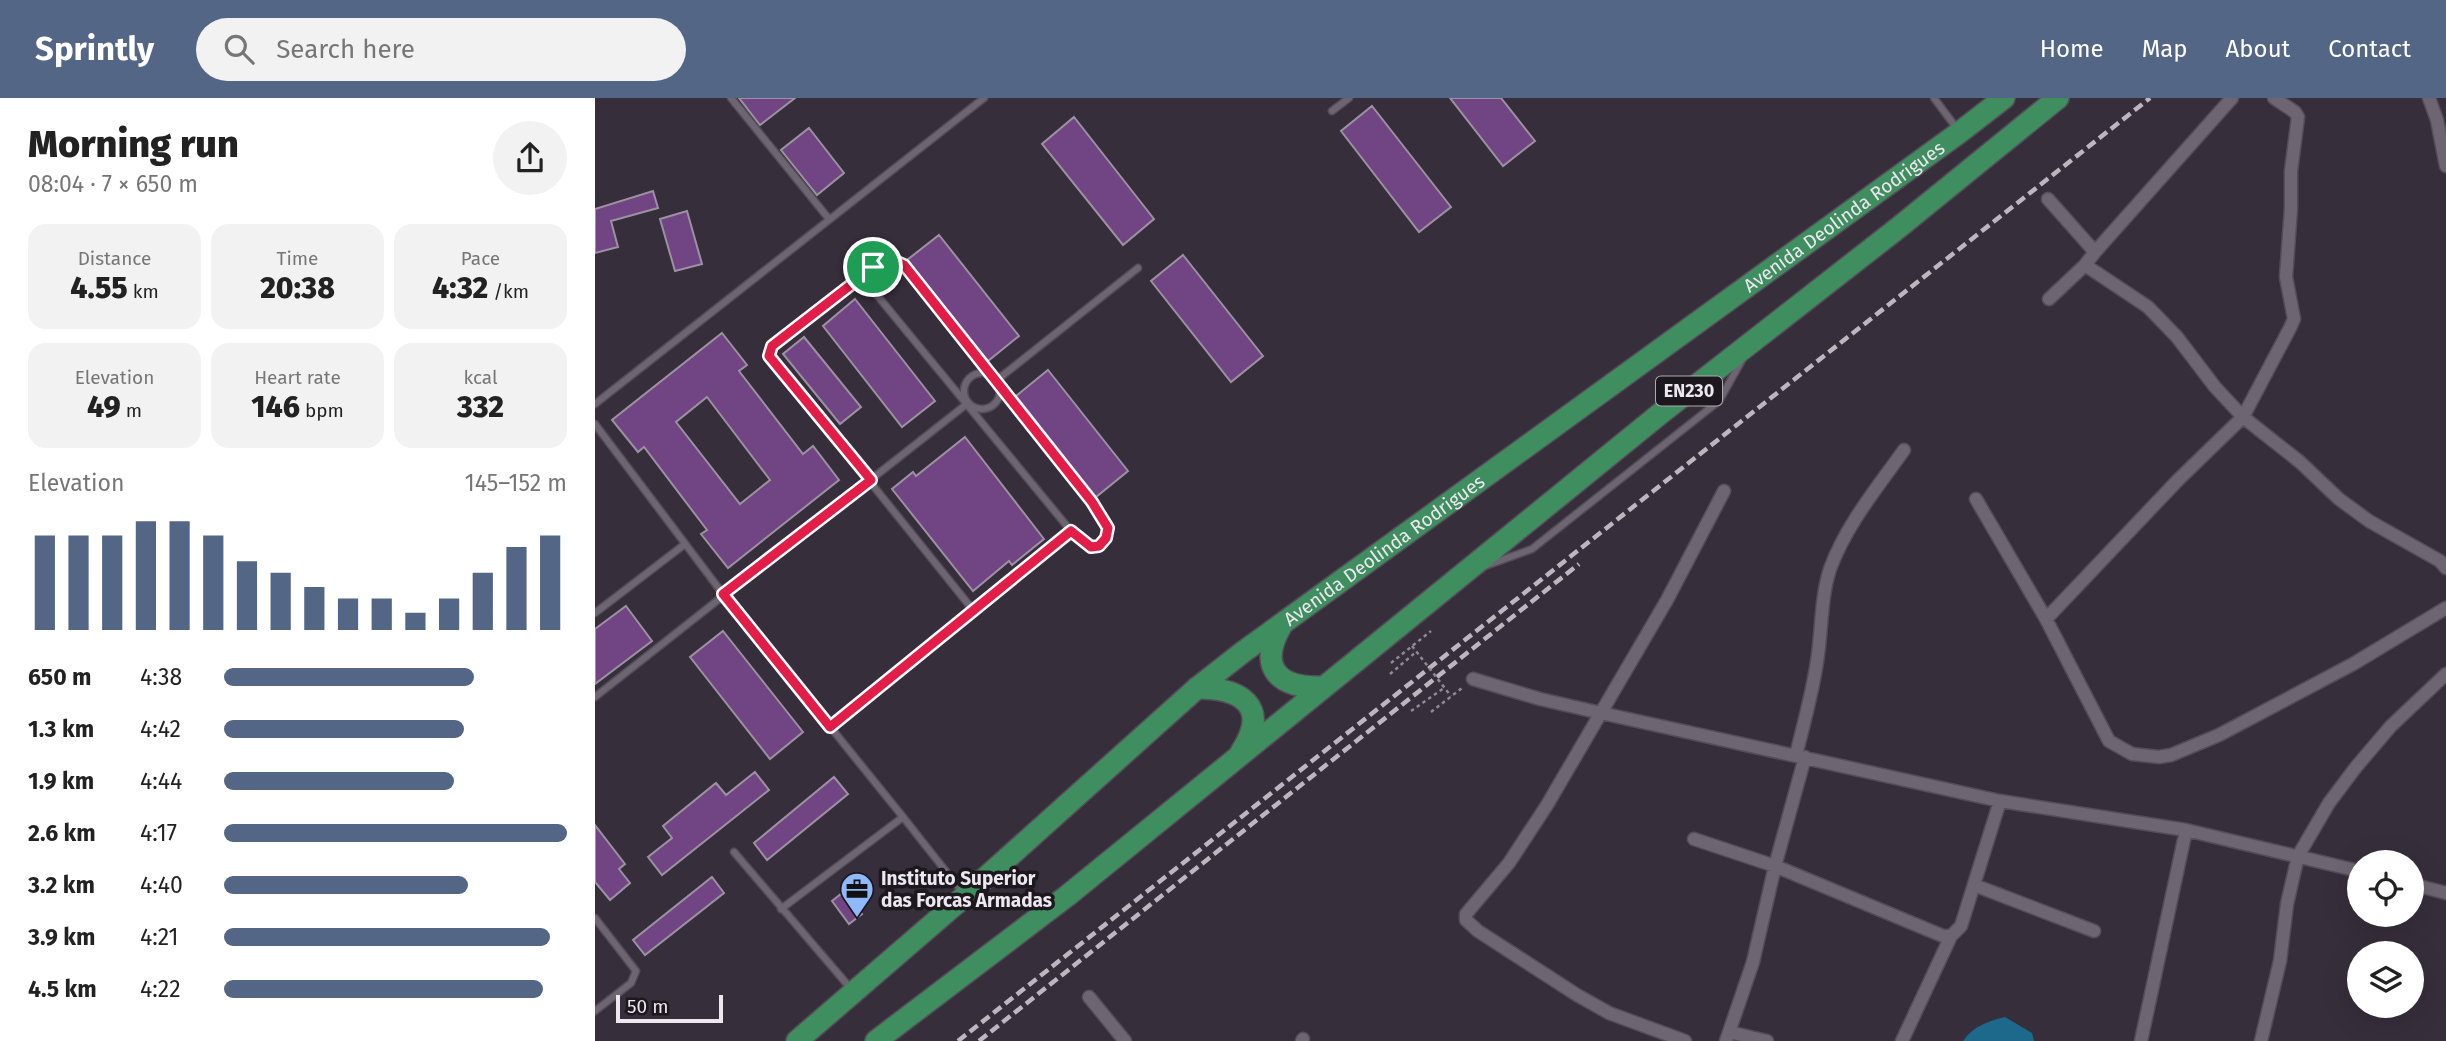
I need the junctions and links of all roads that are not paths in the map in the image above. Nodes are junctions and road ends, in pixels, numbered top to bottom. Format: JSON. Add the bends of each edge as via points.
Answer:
{"nodes":[{"id":1,"x":731,"y":98,"type":"edge"},
{"id":2,"x":984,"y":98,"type":"edge"},
{"id":3,"x":1349,"y":98,"type":"edge"},
{"id":4,"x":1934,"y":98,"type":"edge"},
{"id":5,"x":2058,"y":98,"type":"edge"},
{"id":6,"x":2232,"y":98,"type":"edge"},
{"id":7,"x":2274,"y":98,"type":"edge"},
{"id":8,"x":2429,"y":98,"type":"edge"},
{"id":9,"x":1991,"y":105,"type":"edge"},
{"id":10,"x":1332,"y":111,"type":"dead end"},
{"id":11,"x":2441,"y":119,"type":"edge"},
{"id":12,"x":1960,"y":132,"type":"junction"},
{"id":13,"x":2446,"y":166,"type":"edge"},
{"id":14,"x":2048,"y":199,"type":"dead end"},
{"id":15,"x":829,"y":219,"type":"junction"},
{"id":16,"x":2095,"y":253,"type":"junction"},
{"id":17,"x":2085,"y":265,"type":"junction"},
{"id":18,"x":873,"y":267,"type":"junction"},
{"id":19,"x":1138,"y":268,"type":"dead end"},
{"id":20,"x":2049,"y":299,"type":"dead end"},
{"id":21,"x":997,"y":380,"type":"junction"},
{"id":22,"x":968,"y":403,"type":"junction"},
{"id":23,"x":595,"y":404,"type":"edge"},
{"id":24,"x":2243,"y":417,"type":"junction"},
{"id":25,"x":595,"y":424,"type":"edge"},
{"id":26,"x":1904,"y":450,"type":"dead end"},
{"id":27,"x":871,"y":480,"type":"junction"},
{"id":28,"x":1724,"y":491,"type":"dead end"},
{"id":29,"x":1976,"y":499,"type":"dead end"},
{"id":30,"x":1071,"y":531,"type":"junction"},
{"id":31,"x":685,"y":544,"type":"junction"},
{"id":32,"x":2446,"y":568,"type":"edge"},
{"id":33,"x":723,"y":594,"type":"junction"},
{"id":34,"x":2446,"y":608,"type":"edge"},
{"id":35,"x":973,"y":610,"type":"junction"},
{"id":36,"x":595,"y":613,"type":"edge"},
{"id":37,"x":2046,"y":619,"type":"junction"},
{"id":38,"x":1284,"y":621,"type":"junction"},
{"id":39,"x":2446,"y":674,"type":"edge"},
{"id":40,"x":1473,"y":679,"type":"road end"},
{"id":41,"x":1322,"y":687,"type":"junction"},
{"id":42,"x":1197,"y":688,"type":"junction"},
{"id":43,"x":595,"y":697,"type":"edge"},
{"id":44,"x":1601,"y":713,"type":"junction"},
{"id":45,"x":830,"y":727,"type":"junction"},
{"id":46,"x":1801,"y":756,"type":"junction"},
{"id":47,"x":1237,"y":759,"type":"junction"},
{"id":48,"x":2000,"y":801,"type":"junction"},
{"id":49,"x":903,"y":817,"type":"junction"},
{"id":50,"x":2186,"y":830,"type":"junction"},
{"id":51,"x":1694,"y":839,"type":"dead end"},
{"id":52,"x":734,"y":852,"type":"dead end"},
{"id":53,"x":2298,"y":856,"type":"junction"},
{"id":54,"x":1775,"y":866,"type":"junction"},
{"id":55,"x":2347,"y":868,"type":"edge"},
{"id":56,"x":1974,"y":885,"type":"junction"},
{"id":57,"x":2424,"y":887,"type":"edge"},
{"id":58,"x":2446,"y":893,"type":"edge"},
{"id":59,"x":965,"y":896,"type":"junction"},
{"id":60,"x":781,"y":909,"type":"junction"},
{"id":61,"x":595,"y":918,"type":"edge"},
{"id":62,"x":2094,"y":931,"type":"dead end"},
{"id":63,"x":1951,"y":936,"type":"junction"},
{"id":64,"x":853,"y":991,"type":"junction"},
{"id":65,"x":1089,"y":997,"type":"dead end"},
{"id":66,"x":595,"y":1010,"type":"edge"},
{"id":67,"x":1728,"y":1036,"type":"edge"},
{"id":68,"x":797,"y":1041,"type":"edge"},
{"id":69,"x":876,"y":1041,"type":"edge"},
{"id":70,"x":1125,"y":1041,"type":"edge"},
{"id":71,"x":1685,"y":1041,"type":"edge"},
{"id":72,"x":1767,"y":1041,"type":"edge"},
{"id":73,"x":1902,"y":1041,"type":"edge"},
{"id":74,"x":2141,"y":1041,"type":"edge"},
{"id":75,"x":2261,"y":1041,"type":"edge"}],
"edges":[{"from":1,"to":15,"type":"lane"},
{"from":2,"to":15,"type":"lane"},
{"from":3,"to":10,"type":"lane"},
{"from":4,"to":12,"type":"lane"},
{"from":5,"to":41,"type":"highway","name":"Avenida Deolinda Rodrigues","number":"EN230"},
{"from":6,"to":16,"type":"street"},
{"from":7,"to":24,"type":"street","via":[[2298,117],[2286,277],[2294,319]]},
{"from":8,"to":11,"type":"street"},
{"from":9,"to":12,"type":"highway","name":"Avenida Deolinda Rodrigues","number":"EN230"},
{"from":11,"to":13,"type":"street"},
{"from":12,"to":38,"type":"highway","name":"Avenida Deolinda Rodrigues","number":"EN230"},
{"from":14,"to":16,"type":"street"},
{"from":15,"to":23,"type":"lane"},
{"from":16,"to":17,"type":"street"},
{"from":17,"to":20,"type":"street"},
{"from":17,"to":24,"type":"street","via":[[2148,307]]},
{"from":18,"to":21,"type":"lane","via":[[883,260],[904,265]]},
{"from":18,"to":22,"type":"lane","via":[[870,280],[876,294]]},
{"from":18,"to":27,"type":"lane","via":[[772,346],[769,356]]},
{"from":19,"to":21,"type":"lane"},
{"from":21,"to":22,"type":"lane","via":[[1000,393],[991,407],[980,409]]},
{"from":21,"to":22,"type":"lane","via":[[982,373],[971,377],[964,393]]},
{"from":21,"to":30,"type":"lane","via":[[1108,528],[1099,546],[1091,547]]},
{"from":22,"to":27,"type":"lane"},
{"from":22,"to":30,"type":"lane"},
{"from":24,"to":32,"type":"street","via":[[2359,514]]},
{"from":24,"to":37,"type":"street"},
{"from":25,"to":31,"type":"lane"},
{"from":26,"to":46,"type":"street","via":[[1860,512],[1829,571]]},
{"from":27,"to":33,"type":"lane"},
{"from":27,"to":35,"type":"lane"},
{"from":28,"to":44,"type":"street"},
{"from":29,"to":37,"type":"street"},
{"from":30,"to":35,"type":"lane"},
{"from":31,"to":33,"type":"lane"},
{"from":31,"to":36,"type":"lane"},
{"from":33,"to":43,"type":"lane"},
{"from":33,"to":45,"type":"lane"},
{"from":34,"to":37,"type":"street","via":[[2219,735],[2159,757],[2131,754],[2109,741]]},
{"from":35,"to":45,"type":"lane"},
{"from":38,"to":41,"type":"highway","via":[[1270,648],[1275,670],[1294,686]]},
{"from":38,"to":42,"type":"highway","name":"Avenida Deolinda Rodrigues","number":"EN230"},
{"from":39,"to":53,"type":"street","via":[[2365,757],[2329,803]]},
{"from":40,"to":44,"type":"street"},
{"from":41,"to":47,"type":"highway","name":"Avenida Deolinda Rodrigues","number":"EN230"},
{"from":42,"to":47,"type":"highway","via":[[1227,690],[1248,703],[1253,726]]},
{"from":42,"to":59,"type":"highway","name":"Avenida Deolinda Rodrigues","number":"EN230"},
{"from":44,"to":46,"type":"street"},
{"from":44,"to":71,"type":"street","via":[[1509,863],[1466,914],[1466,920],[1577,996]]},
{"from":45,"to":49,"type":"lane"},
{"from":46,"to":48,"type":"street"},
{"from":46,"to":54,"type":"street"},
{"from":47,"to":69,"type":"highway","name":"Avenida Deolinda Rodrigues","number":"EN230"},
{"from":48,"to":50,"type":"street"},
{"from":48,"to":56,"type":"street"},
{"from":49,"to":59,"type":"lane"},
{"from":49,"to":60,"type":"lane"},
{"from":50,"to":53,"type":"street"},
{"from":50,"to":74,"type":"street"},
{"from":51,"to":54,"type":"street"},
{"from":52,"to":60,"type":"lane"},
{"from":53,"to":55,"type":"street"},
{"from":53,"to":75,"type":"street"},
{"from":54,"to":63,"type":"street"},
{"from":54,"to":67,"type":"street","via":[[1753,962]]},
{"from":56,"to":62,"type":"street"},
{"from":56,"to":63,"type":"street","via":[[1961,926]]},
{"from":57,"to":58,"type":"street"},
{"from":59,"to":64,"type":"highway","name":"Avenida Deolinda Rodrigues","number":"EN230"},
{"from":60,"to":64,"type":"lane"},
{"from":61,"to":66,"type":"lane","via":[[636,971],[631,983]]},
{"from":63,"to":73,"type":"street"},
{"from":64,"to":68,"type":"highway","name":"Avenida Deolinda Rodrigues","number":"EN230"},
{"from":65,"to":70,"type":"street"},
{"from":67,"to":72,"type":"street"}]}
